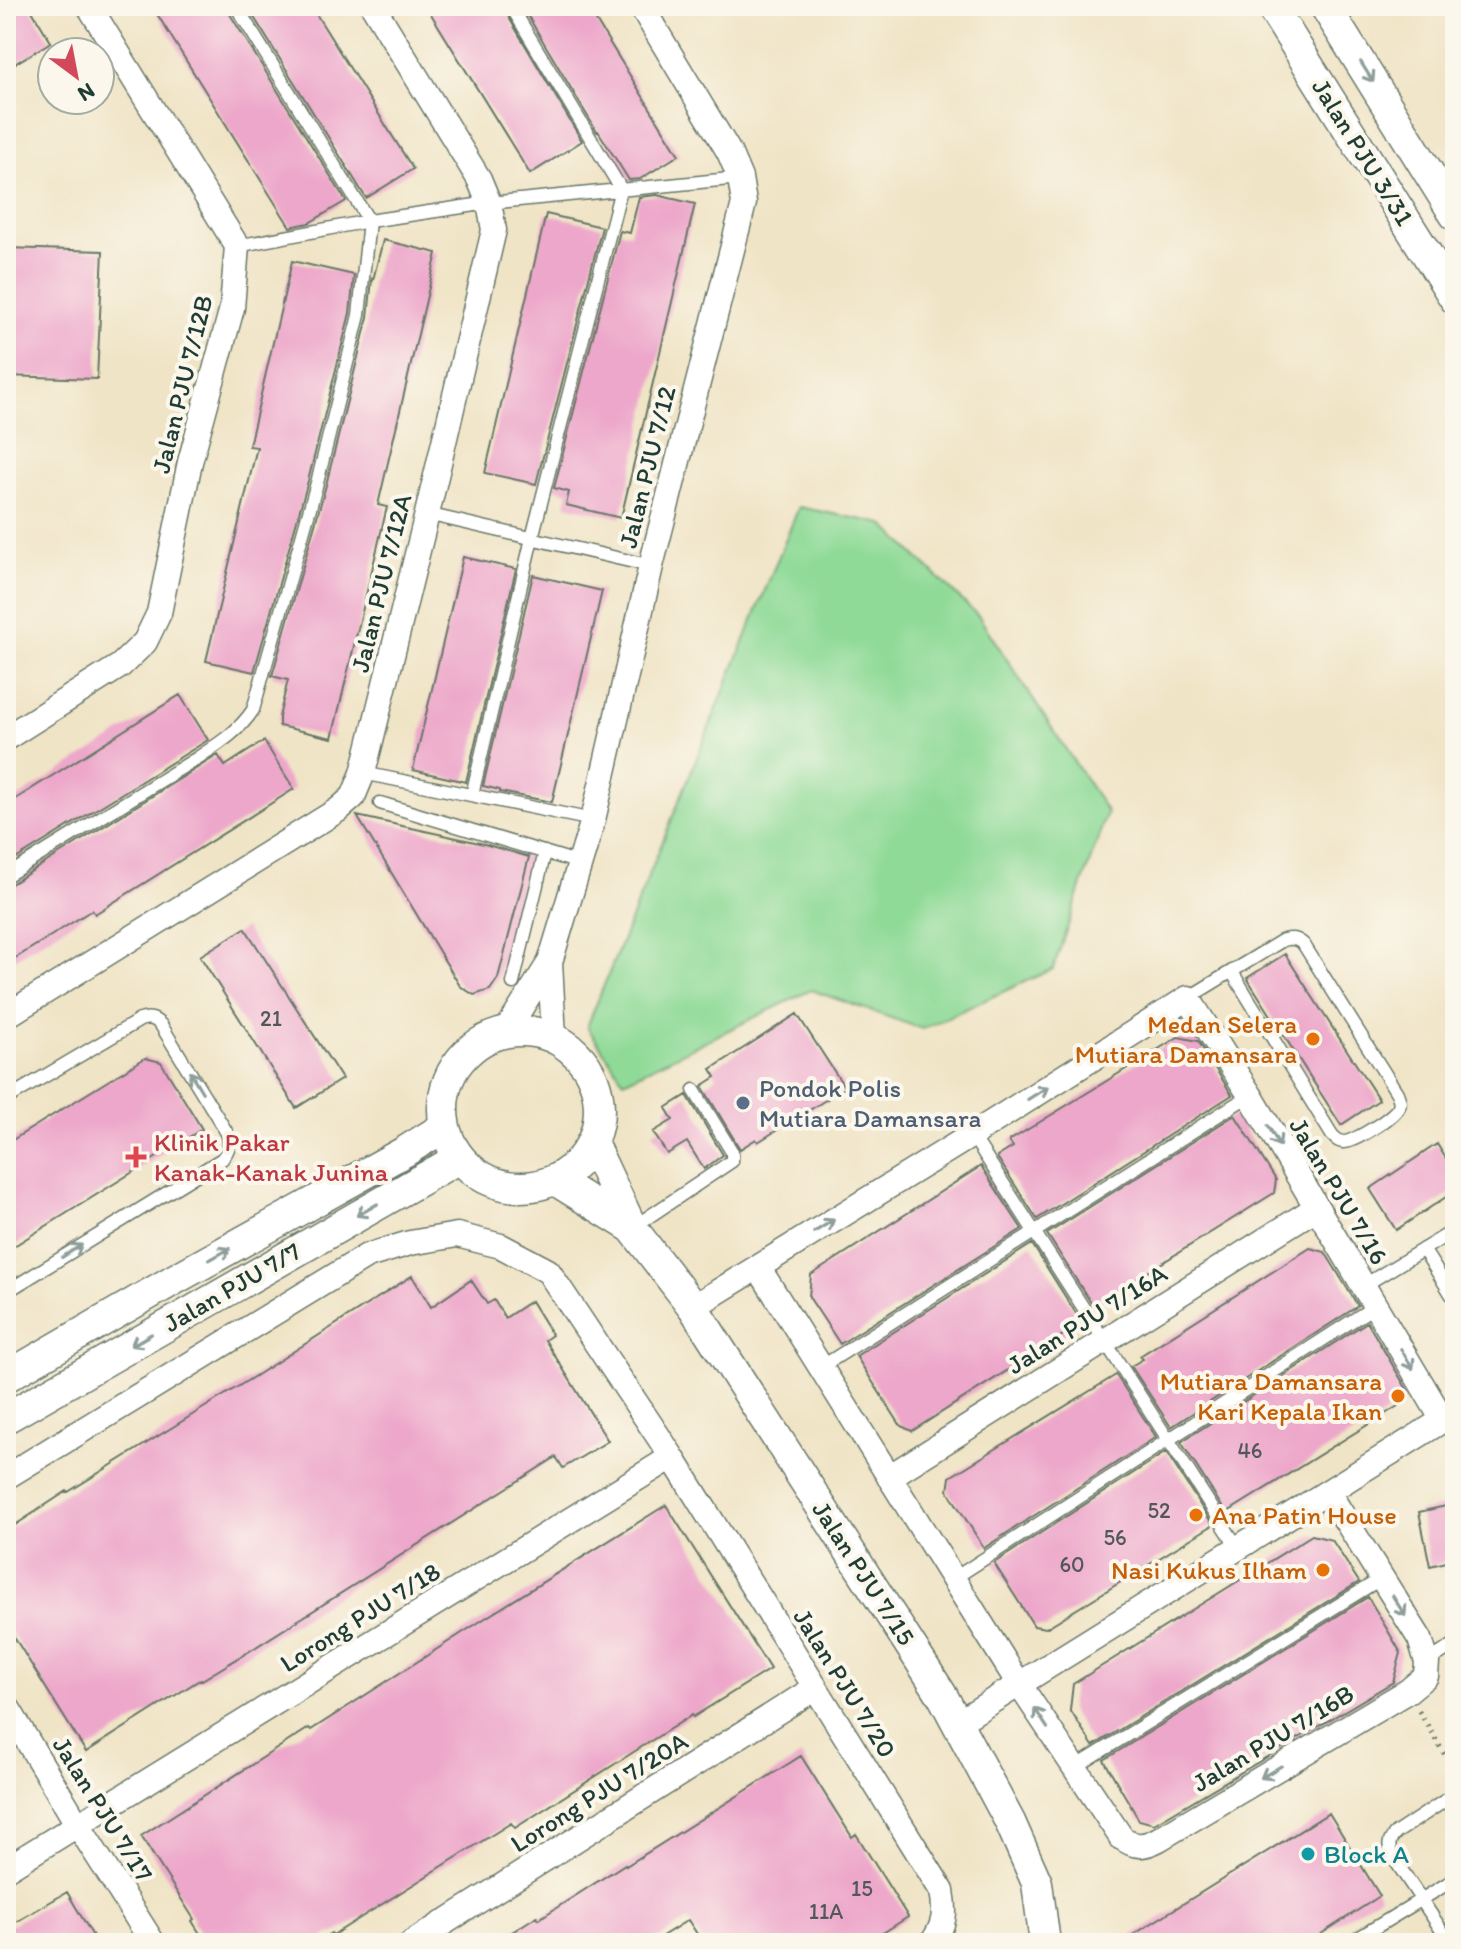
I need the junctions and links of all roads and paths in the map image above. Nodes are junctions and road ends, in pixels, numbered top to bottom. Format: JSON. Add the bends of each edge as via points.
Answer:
{"nodes":[{"id":1,"x":89,"y":6,"type":"edge"},
{"id":2,"x":236,"y":6,"type":"edge"},
{"id":3,"x":373,"y":6,"type":"edge"},
{"id":4,"x":511,"y":6,"type":"edge"},
{"id":5,"x":641,"y":6,"type":"edge"},
{"id":6,"x":1271,"y":6,"type":"edge"},
{"id":7,"x":1325,"y":6,"type":"edge"},
{"id":8,"x":740,"y":178,"type":"junction"},
{"id":9,"x":621,"y":189,"type":"junction"},
{"id":10,"x":489,"y":203,"type":"junction"},
{"id":11,"x":1455,"y":215,"type":"edge"},
{"id":12,"x":369,"y":221,"type":"junction"},
{"id":13,"x":237,"y":246,"type":"junction"},
{"id":14,"x":1455,"y":299,"type":"edge"},
{"id":15,"x":427,"y":514,"type":"junction"},
{"id":16,"x":532,"y":538,"type":"junction"},
{"id":17,"x":651,"y":566,"type":"junction"},
{"id":18,"x":6,"y":738,"type":"edge"},
{"id":19,"x":363,"y":773,"type":"junction"},
{"id":20,"x":472,"y":795,"type":"junction"},
{"id":21,"x":380,"y":803,"type":"dead end"},
{"id":22,"x":593,"y":820,"type":"junction"},
{"id":23,"x":545,"y":852,"type":"junction"},
{"id":24,"x":580,"y":863,"type":"junction"},
{"id":25,"x":6,"y":876,"type":"edge"},
{"id":26,"x":550,"y":962,"type":"junction"},
{"id":27,"x":1232,"y":972,"type":"junction"},
{"id":28,"x":513,"y":983,"type":"dead end"},
{"id":29,"x":1188,"y":998,"type":"junction"},
{"id":30,"x":6,"y":1016,"type":"edge"},
{"id":31,"x":505,"y":1033,"type":"junction"},
{"id":32,"x":554,"y":1038,"type":"junction"},
{"id":33,"x":694,"y":1090,"type":"dead end"},
{"id":34,"x":1250,"y":1095,"type":"junction"},
{"id":35,"x":6,"y":1099,"type":"edge"},
{"id":36,"x":444,"y":1127,"type":"junction"},
{"id":37,"x":972,"y":1135,"type":"junction"},
{"id":38,"x":592,"y":1143,"type":"junction"},
{"id":39,"x":459,"y":1158,"type":"junction"},
{"id":40,"x":555,"y":1180,"type":"junction"},
{"id":41,"x":1316,"y":1208,"type":"junction"},
{"id":42,"x":632,"y":1228,"type":"junction"},
{"id":43,"x":1455,"y":1230,"type":"edge"},
{"id":44,"x":1034,"y":1232,"type":"junction"},
{"id":45,"x":1423,"y":1249,"type":"junction"},
{"id":46,"x":758,"y":1267,"type":"junction"},
{"id":47,"x":6,"y":1292,"type":"edge"},
{"id":48,"x":1369,"y":1296,"type":"junction"},
{"id":49,"x":1455,"y":1300,"type":"edge"},
{"id":50,"x":693,"y":1307,"type":"junction"},
{"id":51,"x":1104,"y":1341,"type":"junction"},
{"id":52,"x":821,"y":1367,"type":"junction"},
{"id":53,"x":6,"y":1377,"type":"edge"},
{"id":54,"x":1449,"y":1416,"type":"edge"},
{"id":55,"x":6,"y":1418,"type":"edge"},
{"id":56,"x":1168,"y":1440,"type":"junction"},
{"id":57,"x":672,"y":1457,"type":"junction"},
{"id":58,"x":6,"y":1477,"type":"edge"},
{"id":59,"x":889,"y":1477,"type":"junction"},
{"id":60,"x":1328,"y":1492,"type":"junction"},
{"id":61,"x":1238,"y":1548,"type":"junction"},
{"id":62,"x":1382,"y":1578,"type":"junction"},
{"id":63,"x":953,"y":1579,"type":"junction"},
{"id":64,"x":1455,"y":1644,"type":"edge"},
{"id":65,"x":1427,"y":1662,"type":"junction"},
{"id":66,"x":1019,"y":1684,"type":"junction"},
{"id":67,"x":815,"y":1688,"type":"junction"},
{"id":68,"x":6,"y":1705,"type":"edge"},
{"id":69,"x":1419,"y":1711,"type":"dead end"},
{"id":70,"x":957,"y":1723,"type":"junction"},
{"id":71,"x":1074,"y":1768,"type":"junction"},
{"id":72,"x":1455,"y":1772,"type":"edge"},
{"id":73,"x":1455,"y":1794,"type":"edge"},
{"id":74,"x":78,"y":1825,"type":"junction"},
{"id":75,"x":6,"y":1869,"type":"edge"},
{"id":76,"x":1455,"y":1879,"type":"edge"},
{"id":77,"x":1421,"y":1899,"type":"junction"},
{"id":78,"x":153,"y":1943,"type":"edge"},
{"id":79,"x":412,"y":1943,"type":"edge"},
{"id":80,"x":932,"y":1943,"type":"edge"},
{"id":81,"x":1045,"y":1943,"type":"edge"},
{"id":82,"x":1350,"y":1943,"type":"edge"},
{"id":83,"x":1450,"y":1943,"type":"edge"}],
"edges":[{"from":1,"to":13,"type":"street"},
{"from":2,"to":12,"type":"lane"},
{"from":3,"to":10,"type":"street","name":"Jalan PJU 7/12A"},
{"from":4,"to":9,"type":"lane"},
{"from":5,"to":8,"type":"street","name":"Jalan PJU 7/12"},
{"from":6,"to":14,"type":"street","name":"Jalan PJU 3/31"},
{"from":7,"to":11,"type":"street","name":"Jalan PJU 3/31","one_way":true},
{"from":8,"to":9,"type":"lane"},
{"from":8,"to":17,"type":"street","name":"Jalan PJU 7/12","via":[[744,203]]},
{"from":9,"to":10,"type":"lane"},
{"from":9,"to":16,"type":"lane"},
{"from":10,"to":12,"type":"lane"},
{"from":10,"to":15,"type":"street","name":"Jalan PJU 7/12A","via":[[494,230]]},
{"from":12,"to":13,"type":"lane"},
{"from":12,"to":25,"type":"lane","via":[[359,315],[253,710],[227,738]]},
{"from":13,"to":18,"type":"street","name":"Jalan PJU 7/12B","via":[[232,308],[190,462],[159,613],[145,642],[120,666]]},
{"from":15,"to":16,"type":"lane"},
{"from":15,"to":19,"type":"street","name":"Jalan PJU 7/12A"},
{"from":16,"to":17,"type":"lane"},
{"from":16,"to":20,"type":"lane"},
{"from":17,"to":22,"type":"street","name":"Jalan PJU 7/12"},
{"from":19,"to":20,"type":"lane"},
{"from":19,"to":30,"type":"street","name":"Jalan PJU 7/12A","via":[[353,797],[338,810]]},
{"from":20,"to":22,"type":"lane"},
{"from":21,"to":23,"type":"lane"},
{"from":22,"to":24,"type":"street","name":"Jalan PJU 7/12"},
{"from":23,"to":24,"type":"lane"},
{"from":23,"to":28,"type":"lane"},
{"from":24,"to":26,"type":"street","name":"Jalan PJU 7/12"},
{"from":26,"to":31,"type":"street","name":"Jalan PJU 7/12"},
{"from":26,"to":32,"type":"street","name":"Jalan PJU 7/12"},
{"from":27,"to":27,"type":"lane","via":[[1338,1141],[1353,1140],[1393,1115],[1400,1101],[1397,1093],[1304,945],[1283,940]]},
{"from":27,"to":29,"type":"lane"},
{"from":29,"to":34,"type":"street","name":"Jalan PJU 7/16"},
{"from":37,"to":29,"type":"street","one_way":true},
{"from":31,"to":32,"type":"street"},
{"from":31,"to":36,"type":"street","via":[[482,1042],[449,1079]]},
{"from":32,"to":38,"type":"street","via":[[590,1071],[599,1119]]},
{"from":33,"to":42,"type":"lane","via":[[732,1152],[732,1161]]},
{"from":34,"to":41,"type":"street","name":"Jalan PJU 7/16","one_way":true},
{"from":34,"to":44,"type":"lane"},
{"from":47,"to":35,"type":"lane","one_way":true,"via":[[222,1159],[230,1141],[161,1025],[148,1017]]},
{"from":36,"to":39,"type":"street"},
{"from":53,"to":36,"type":"street","name":"Jalan PJU 7/7","one_way":true},
{"from":37,"to":44,"type":"lane"},
{"from":46,"to":37,"type":"street","one_way":true},
{"from":38,"to":40,"type":"street","via":[[576,1165]]},
{"from":38,"to":42,"type":"street","name":"Jalan PJU 7/15"},
{"from":39,"to":40,"type":"street","via":[[503,1186]]},
{"from":39,"to":55,"type":"street","name":"Jalan PJU 7/7","one_way":true},
{"from":40,"to":42,"type":"street","name":"Jalan PJU 7/15"},
{"from":41,"to":48,"type":"street","name":"Jalan PJU 7/16"},
{"from":41,"to":51,"type":"street","name":"Jalan PJU 7/16A"},
{"from":42,"to":50,"type":"street","name":"Jalan PJU 7/15"},
{"from":43,"to":45,"type":"lane"},
{"from":44,"to":51,"type":"lane"},
{"from":44,"to":52,"type":"lane"},
{"from":45,"to":48,"type":"lane"},
{"from":45,"to":49,"type":"lane"},
{"from":46,"to":50,"type":"street"},
{"from":46,"to":52,"type":"street"},
{"from":48,"to":54,"type":"street","name":"Jalan PJU 7/16","one_way":true},
{"from":48,"to":56,"type":"lane"},
{"from":50,"to":70,"type":"street","name":"Jalan PJU 7/15"},
{"from":51,"to":56,"type":"lane"},
{"from":51,"to":59,"type":"street","name":"Jalan PJU 7/16A"},
{"from":52,"to":59,"type":"street"},
{"from":54,"to":60,"type":"street","name":"Jalan PJU 7/16"},
{"from":56,"to":61,"type":"lane"},
{"from":56,"to":63,"type":"lane"},
{"from":57,"to":58,"type":"street","name":"Jalan PJU 7/20","via":[[548,1271],[501,1246],[457,1235],[367,1256]]},
{"from":57,"to":67,"type":"street","name":"Jalan PJU 7/20"},
{"from":57,"to":74,"type":"street","name":"Lorong PJU 7/18"},
{"from":59,"to":63,"type":"street"},
{"from":60,"to":61,"type":"street","name":"Jalan PJU 7/16"},
{"from":60,"to":62,"type":"street"},
{"from":61,"to":66,"type":"street","name":"Jalan PJU 7/16"},
{"from":62,"to":65,"type":"street","one_way":true,"via":[[1420,1639]]},
{"from":62,"to":71,"type":"lane"},
{"from":63,"to":66,"type":"street"},
{"from":64,"to":65,"type":"lane"},
{"from":65,"to":71,"type":"street","name":"Jalan PJU 7/16B","one_way":true,"via":[[1426,1676],[1415,1686],[1148,1845],[1130,1845],[1121,1837]]},
{"from":66,"to":70,"type":"street","name":"Jalan PJU 7/16"},
{"from":71,"to":66,"type":"street","name":"Jalan PJU 7/16B","one_way":true},
{"from":67,"to":79,"type":"street","name":"Lorong PJU 7/20A"},
{"from":67,"to":80,"type":"street","name":"Jalan PJU 7/20","via":[[942,1891],[945,1911]]},
{"from":68,"to":74,"type":"street","name":"Jalan PJU 7/17"},
{"from":69,"to":72,"type":"path"},
{"from":70,"to":81,"type":"street","name":"Jalan PJU 7/15","via":[[1037,1883]]},
{"from":73,"to":77,"type":"lane","via":[[1390,1838],[1391,1854]]},
{"from":74,"to":75,"type":"street","name":"Lorong PJU 7/18"},
{"from":74,"to":78,"type":"street","name":"Jalan PJU 7/17"},
{"from":76,"to":77,"type":"lane"},
{"from":77,"to":82,"type":"lane"},
{"from":77,"to":83,"type":"lane"}]}
